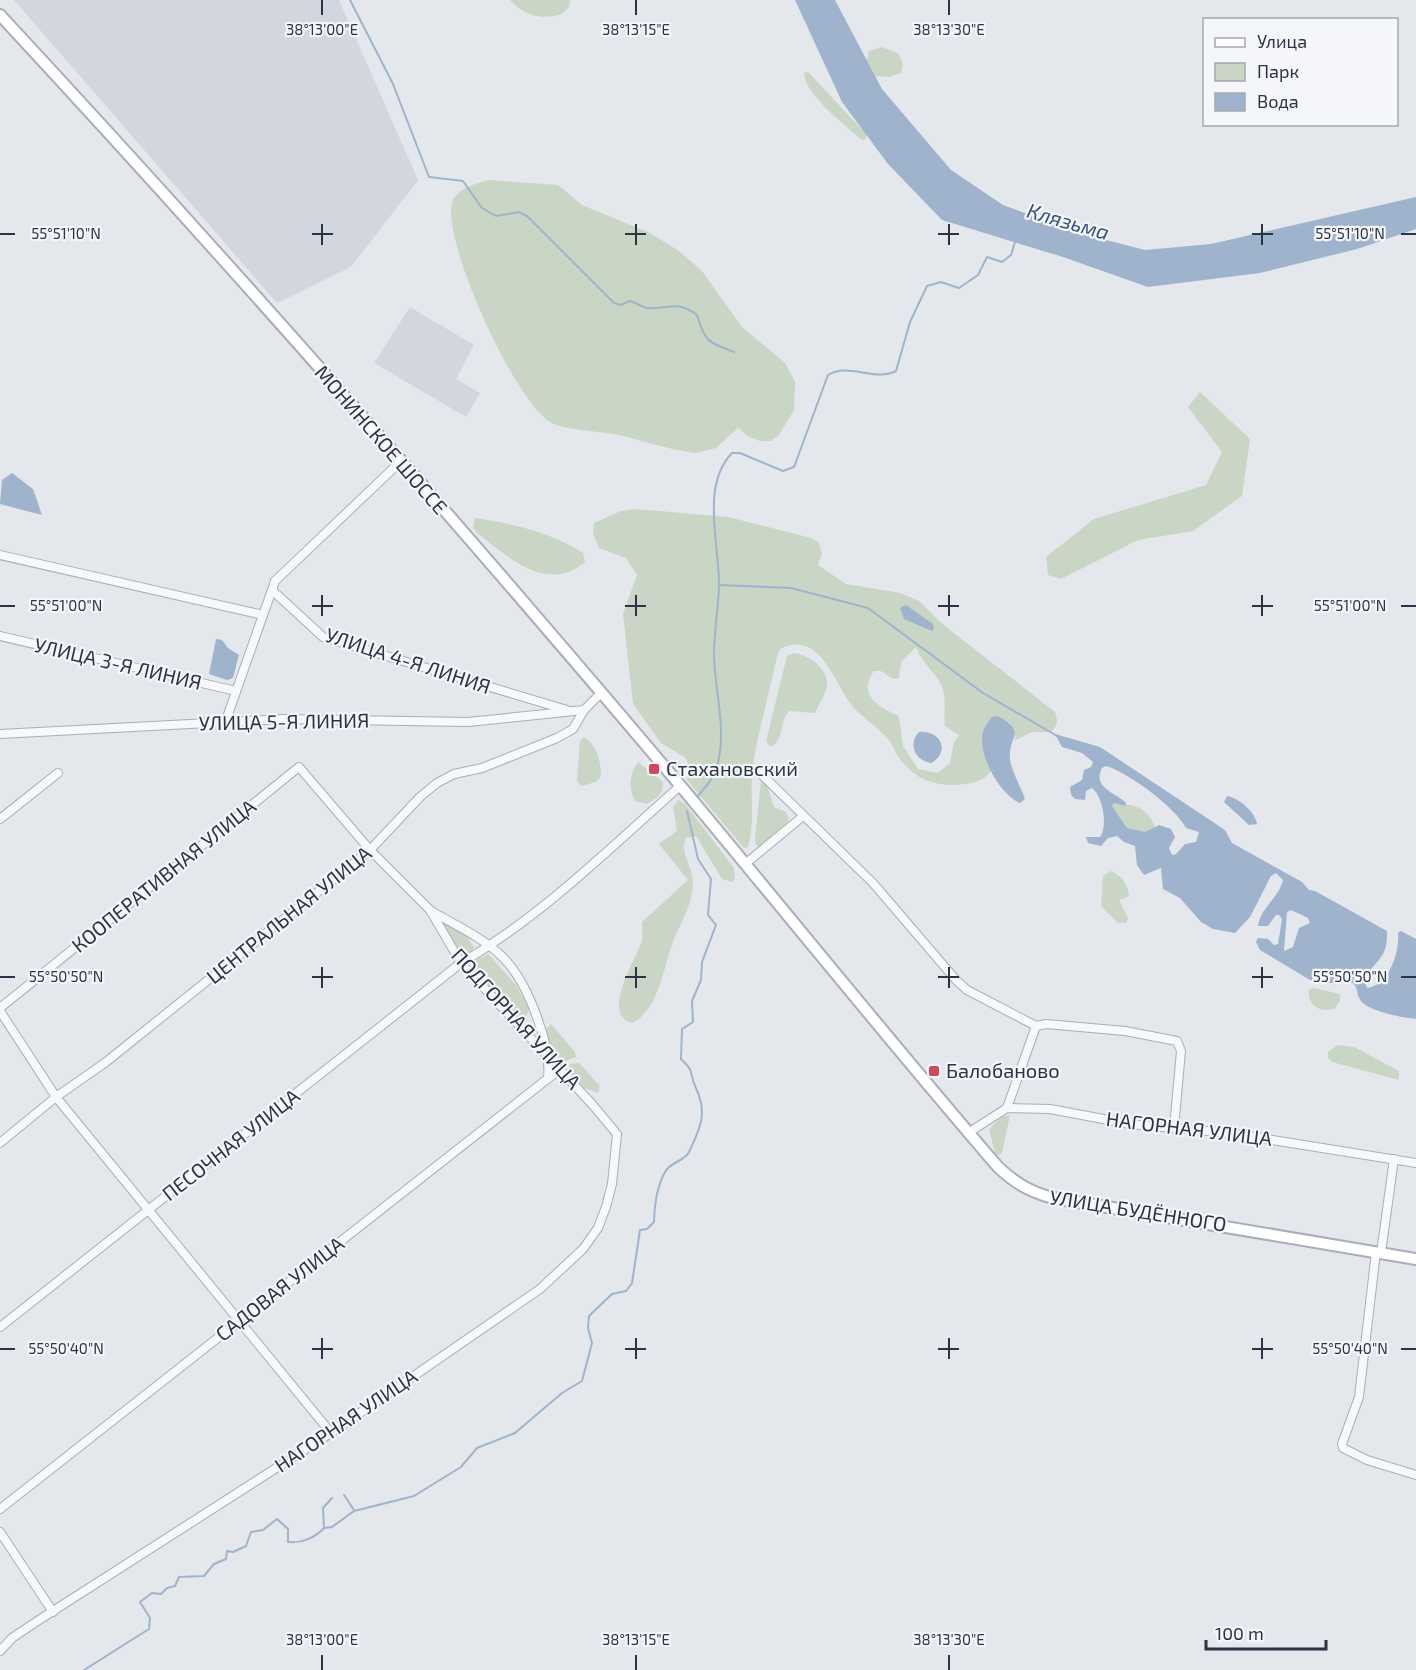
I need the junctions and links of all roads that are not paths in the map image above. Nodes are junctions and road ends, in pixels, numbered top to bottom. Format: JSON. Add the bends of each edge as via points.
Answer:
{"nodes":[{"id":1,"x":0,"y":15,"type":"edge"},
{"id":2,"x":400,"y":462,"type":"junction"},
{"id":3,"x":0,"y":555,"type":"edge"},
{"id":4,"x":272,"y":590,"type":"junction"},
{"id":5,"x":263,"y":615,"type":"junction"},
{"id":6,"x":0,"y":636,"type":"edge"},
{"id":7,"x":236,"y":691,"type":"junction"},
{"id":8,"x":600,"y":694,"type":"junction"},
{"id":9,"x":567,"y":710,"type":"junction"},
{"id":10,"x":584,"y":710,"type":"junction"},
{"id":11,"x":225,"y":723,"type":"junction"},
{"id":12,"x":1,"y":732,"type":"edge"},
{"id":13,"x":299,"y":767,"type":"joint"},
{"id":14,"x":758,"y":771,"type":"dead end"},
{"id":15,"x":58,"y":773,"type":"dead end"},
{"id":16,"x":680,"y":786,"type":"junction"},
{"id":17,"x":802,"y":817,"type":"junction"},
{"id":18,"x":0,"y":819,"type":"edge"},
{"id":19,"x":370,"y":849,"type":"junction"},
{"id":20,"x":749,"y":869,"type":"junction"},
{"id":21,"x":430,"y":910,"type":"junction"},
{"id":22,"x":491,"y":946,"type":"junction"},
{"id":23,"x":461,"y":963,"type":"junction"},
{"id":24,"x":0,"y":1009,"type":"edge"},
{"id":25,"x":1036,"y":1026,"type":"junction"},
{"id":26,"x":548,"y":1057,"type":"junction"},
{"id":27,"x":560,"y":1069,"type":"junction"},
{"id":28,"x":548,"y":1078,"type":"junction"},
{"id":29,"x":56,"y":1097,"type":"junction"},
{"id":30,"x":1007,"y":1108,"type":"junction"},
{"id":31,"x":1174,"y":1128,"type":"junction"},
{"id":32,"x":968,"y":1133,"type":"junction"},
{"id":33,"x":616,"y":1134,"type":"joint"},
{"id":34,"x":0,"y":1143,"type":"edge"},
{"id":35,"x":1394,"y":1159,"type":"junction"},
{"id":36,"x":1416,"y":1163,"type":"edge"},
{"id":37,"x":148,"y":1211,"type":"junction"},
{"id":38,"x":1379,"y":1253,"type":"junction"},
{"id":39,"x":1416,"y":1259,"type":"edge"},
{"id":40,"x":240,"y":1321,"type":"junction"},
{"id":41,"x":0,"y":1327,"type":"edge"},
{"id":42,"x":331,"y":1433,"type":"junction"},
{"id":43,"x":1416,"y":1475,"type":"edge"},
{"id":44,"x":0,"y":1509,"type":"edge"},
{"id":45,"x":0,"y":1532,"type":"edge"},
{"id":46,"x":53,"y":1612,"type":"junction"},
{"id":47,"x":0,"y":1651,"type":"edge"}],
"edges":[{"from":1,"to":2,"type":"main road","name":"МОНИНСКОЕ ШОССЕ","via":[[168,195]]},
{"from":2,"to":4,"type":"street","via":[[275,581]]},
{"from":2,"to":8,"type":"main road","name":"МОНИНСКОЕ ШОССЕ"},
{"from":3,"to":5,"type":"street"},
{"from":4,"to":5,"type":"street"},
{"from":4,"to":9,"type":"street","name":"УЛИЦА 4-Я ЛИНИЯ","via":[[323,637]]},
{"from":5,"to":7,"type":"street"},
{"from":6,"to":7,"type":"street","name":"УЛИЦА 3-Я ЛИНИЯ"},
{"from":7,"to":11,"type":"street"},
{"from":8,"to":10,"type":"street","name":"ЦЕНТРАЛЬНАЯ УЛИЦА"},
{"from":8,"to":16,"type":"main road","name":"МОНИНСКОЕ ШОССЕ"},
{"from":9,"to":10,"type":"street"},
{"from":9,"to":11,"type":"street","name":"УЛИЦА 5-Я ЛИНИЯ","via":[[468,722],[282,719]]},
{"from":10,"to":19,"type":"street","name":"ЦЕНТРАЛЬНАЯ УЛИЦА","via":[[573,729],[558,738],[437,783]]},
{"from":11,"to":12,"type":"street","name":"УЛИЦА 5-Я ЛИНИЯ"},
{"from":13,"to":19,"type":"street","name":"ПОДГОРНАЯ УЛИЦА"},
{"from":13,"to":24,"type":"street","name":"КООПЕРАТИВНАЯ УЛИЦА"},
{"from":14,"to":17,"type":"street"},
{"from":15,"to":18,"type":"street"},
{"from":16,"to":20,"type":"main road","name":"МОНИНСКОЕ ШОССЕ"},
{"from":16,"to":22,"type":"street","via":[[589,868]]},
{"from":17,"to":20,"type":"street"},
{"from":17,"to":25,"type":"street","via":[[873,883],[967,990]]},
{"from":19,"to":21,"type":"street","name":"ПОДГОРНАЯ УЛИЦА"},
{"from":19,"to":29,"type":"street","name":"ЦЕНТРАЛЬНАЯ УЛИЦА","via":[[106,1062]]},
{"from":20,"to":32,"type":"main road","name":"УЛИЦА БУДЁННОГО"},
{"from":21,"to":22,"type":"street"},
{"from":21,"to":23,"type":"street","name":"ПОДГОРНАЯ УЛИЦА"},
{"from":22,"to":23,"type":"street","name":"ПЕСОЧНАЯ УЛИЦА"},
{"from":22,"to":26,"type":"street","via":[[512,964],[522,982],[534,1007]]},
{"from":23,"to":26,"type":"street","name":"ПОДГОРНАЯ УЛИЦА"},
{"from":23,"to":37,"type":"street","name":"ПЕСОЧНАЯ УЛИЦА"},
{"from":24,"to":29,"type":"street"},
{"from":25,"to":30,"type":"street"},
{"from":25,"to":31,"type":"street","via":[[1125,1031],[1177,1041],[1181,1052]]},
{"from":26,"to":27,"type":"street","name":"ПОДГОРНАЯ УЛИЦА"},
{"from":26,"to":28,"type":"street"},
{"from":27,"to":28,"type":"street","name":"САДОВАЯ УЛИЦА"},
{"from":27,"to":33,"type":"street","name":"ПОДГОРНАЯ УЛИЦА"},
{"from":28,"to":40,"type":"street","name":"САДОВАЯ УЛИЦА"},
{"from":29,"to":34,"type":"street","name":"ЦЕНТРАЛЬНАЯ УЛИЦА"},
{"from":29,"to":37,"type":"street"},
{"from":30,"to":31,"type":"street","name":"НАГОРНАЯ УЛИЦА","via":[[1050,1109]]},
{"from":30,"to":32,"type":"street"},
{"from":31,"to":35,"type":"street","name":"НАГОРНАЯ УЛИЦА"},
{"from":32,"to":38,"type":"main road","name":"УЛИЦА БУДЁННОГО","via":[[1014,1182],[1031,1192]]},
{"from":33,"to":42,"type":"street","name":"НАГОРНАЯ УЛИЦА","via":[[612,1184],[598,1228],[583,1249],[540,1289]]},
{"from":35,"to":36,"type":"street","name":"НАГОРНАЯ УЛИЦА"},
{"from":35,"to":38,"type":"street"},
{"from":37,"to":40,"type":"street"},
{"from":37,"to":41,"type":"street","name":"ПЕСОЧНАЯ УЛИЦА"},
{"from":38,"to":39,"type":"main road","name":"УЛИЦА БУДЁННОГО"},
{"from":38,"to":43,"type":"street","via":[[1359,1397],[1342,1444],[1367,1460]]},
{"from":40,"to":42,"type":"street"},
{"from":40,"to":44,"type":"street","name":"САДОВАЯ УЛИЦА"},
{"from":42,"to":46,"type":"street","name":"НАГОРНАЯ УЛИЦА"},
{"from":45,"to":46,"type":"street"},
{"from":46,"to":47,"type":"street","name":"НАГОРНАЯ УЛИЦА","via":[[12,1638]]}]}
